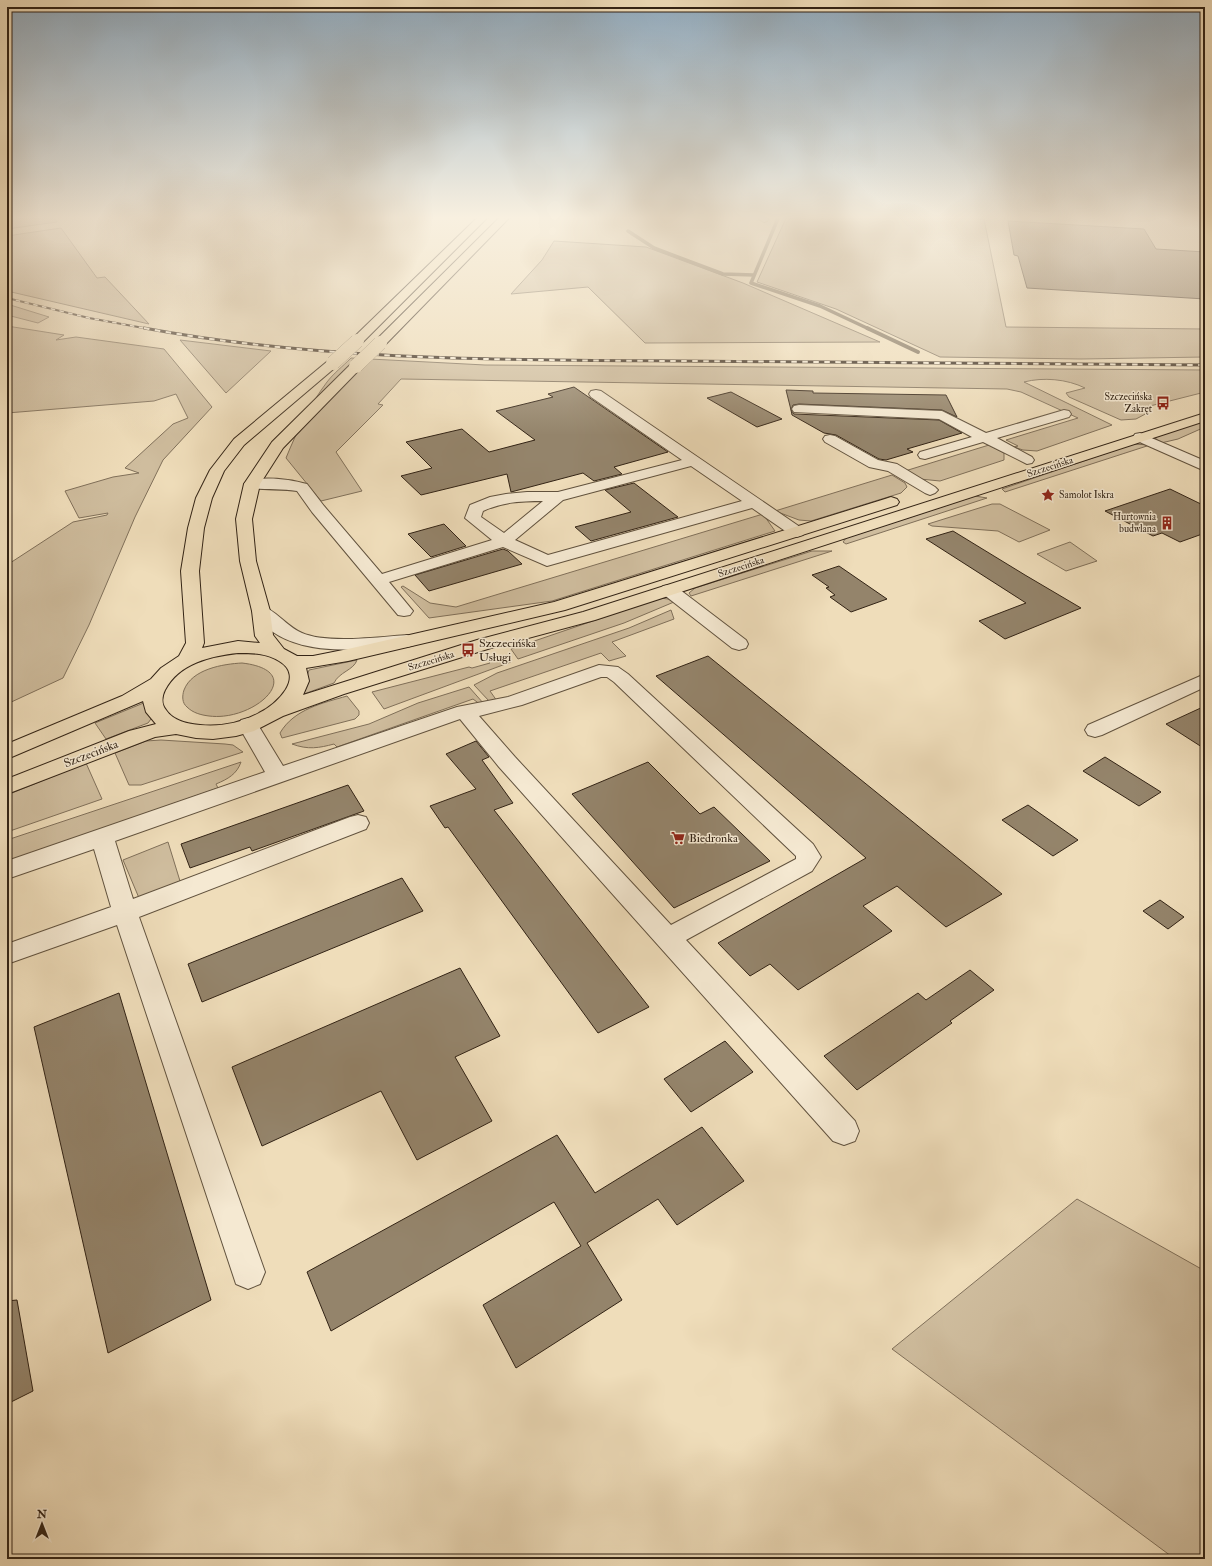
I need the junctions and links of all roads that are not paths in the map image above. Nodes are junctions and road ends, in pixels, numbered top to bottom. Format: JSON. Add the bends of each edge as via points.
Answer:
{"nodes":[{"id":1,"x":410,"y":289,"type":"edge"},
{"id":2,"x":433,"y":289,"type":"edge"},
{"id":3,"x":596,"y":394,"type":"dead end"},
{"id":4,"x":1205,"y":403,"type":"edge"},
{"id":5,"x":799,"y":409,"type":"dead end"},
{"id":6,"x":1064,"y":414,"type":"dead end"},
{"id":7,"x":1205,"y":417,"type":"edge"},
{"id":8,"x":1140,"y":437,"type":"junction"},
{"id":9,"x":984,"y":438,"type":"junction"},
{"id":10,"x":830,"y":439,"type":"dead end"},
{"id":11,"x":925,"y":455,"type":"dead end"},
{"id":12,"x":1027,"y":460,"type":"junction"},
{"id":13,"x":694,"y":461,"type":"junction"},
{"id":14,"x":1205,"y":467,"type":"edge"},
{"id":15,"x":252,"y":484,"type":"junction"},
{"id":16,"x":930,"y":490,"type":"junction"},
{"id":17,"x":558,"y":497,"type":"junction"},
{"id":18,"x":754,"y":503,"type":"junction"},
{"id":19,"x":797,"y":532,"type":"junction"},
{"id":20,"x":504,"y":541,"type":"junction"},
{"id":21,"x":378,"y":580,"type":"junction"},
{"id":22,"x":669,"y":590,"type":"junction"},
{"id":23,"x":261,"y":611,"type":"junction"},
{"id":24,"x":404,"y":611,"type":"dead end"},
{"id":25,"x":407,"y":641,"type":"junction"},
{"id":26,"x":739,"y":644,"type":"dead end"},
{"id":27,"x":276,"y":651,"type":"junction"},
{"id":28,"x":187,"y":660,"type":"junction"},
{"id":29,"x":292,"y":662,"type":"junction"},
{"id":30,"x":1205,"y":680,"type":"edge"},
{"id":31,"x":157,"y":684,"type":"junction"},
{"id":32,"x":464,"y":711,"type":"junction"},
{"id":33,"x":276,"y":712,"type":"junction"},
{"id":34,"x":248,"y":725,"type":"junction"},
{"id":35,"x":178,"y":728,"type":"junction"},
{"id":36,"x":1095,"y":730,"type":"dead end"},
{"id":37,"x":7,"y":752,"type":"edge"},
{"id":38,"x":278,"y":775,"type":"junction"},
{"id":39,"x":7,"y":787,"type":"edge"},
{"id":40,"x":358,"y":823,"type":"dead end"},
{"id":41,"x":102,"y":836,"type":"junction"},
{"id":42,"x":7,"y":870,"type":"edge"},
{"id":43,"x":125,"y":912,"type":"junction"},
{"id":44,"x":668,"y":938,"type":"junction"},
{"id":45,"x":7,"y":954,"type":"edge"},
{"id":46,"x":844,"y":1131,"type":"dead end"},
{"id":47,"x":248,"y":1272,"type":"dead end"}],
"edges":[{"from":1,"to":28,"type":"main road","bridge":true,"via":[[333,363],[239,442],[217,470],[204,498],[196,528],[190,571],[195,643]]},
{"from":2,"to":15,"type":"main road","bridge":true,"via":[[277,444]]},
{"from":3,"to":13,"type":"lane"},
{"from":4,"to":12,"type":"main road","name":"Szczecińska"},
{"from":5,"to":9,"type":"lane","via":[[942,415]]},
{"from":6,"to":9,"type":"lane"},
{"from":7,"to":8,"type":"main road","name":"Szczecińska"},
{"from":8,"to":14,"type":"lane"},
{"from":8,"to":22,"type":"main road","name":"Szczecińska"},
{"from":9,"to":11,"type":"lane"},
{"from":9,"to":12,"type":"lane"},
{"from":10,"to":16,"type":"lane","via":[[874,464],[892,467]]},
{"from":12,"to":16,"type":"main road","name":"Szczecińska"},
{"from":13,"to":17,"type":"lane"},
{"from":13,"to":18,"type":"lane"},
{"from":15,"to":21,"type":"lane","via":[[302,487]]},
{"from":15,"to":23,"type":"main road","via":[[244,520],[248,560]]},
{"from":16,"to":19,"type":"main road","name":"Szczecińska"},
{"from":17,"to":20,"type":"lane"},
{"from":17,"to":20,"type":"lane","via":[[523,496],[486,503],[476,508],[473,518]]},
{"from":18,"to":19,"type":"lane"},
{"from":18,"to":20,"type":"lane","via":[[548,561]]},
{"from":19,"to":25,"type":"main road","name":"Szczecińska","via":[[559,606]]},
{"from":20,"to":21,"type":"lane"},
{"from":21,"to":24,"type":"lane"},
{"from":22,"to":26,"type":"lane"},
{"from":22,"to":33,"type":"main road","name":"Szczecińska","via":[[589,616],[484,644]]},
{"from":23,"to":25,"type":"lane","via":[[285,632],[318,642],[340,644]]},
{"from":23,"to":27,"type":"main road","via":[[264,636]]},
{"from":25,"to":29,"type":"main road","name":"Szczecińska","via":[[313,662]]},
{"from":27,"to":28,"type":"main road","via":[[238,647],[210,651]]},
{"from":27,"to":29,"type":"main road"},
{"from":28,"to":31,"type":"main road","via":[[173,668]]},
{"from":29,"to":33,"type":"main road","via":[[299,677],[298,686],[294,695]]},
{"from":30,"to":36,"type":"lane"},
{"from":31,"to":35,"type":"main road","via":[[153,694],[157,714],[165,722]]},
{"from":31,"to":37,"type":"main road","via":[[130,700]]},
{"from":32,"to":38,"type":"lane"},
{"from":32,"to":44,"type":"lane"},
{"from":32,"to":44,"type":"lane","via":[[503,705],[599,671],[611,671],[805,850],[808,857],[804,864]]},
{"from":33,"to":34,"type":"main road"},
{"from":34,"to":35,"type":"main road","via":[[208,732]]},
{"from":34,"to":38,"type":"lane"},
{"from":35,"to":39,"type":"main road","name":"Szczecińska","via":[[136,736]]},
{"from":38,"to":41,"type":"lane"},
{"from":40,"to":43,"type":"lane"},
{"from":41,"to":42,"type":"lane"},
{"from":41,"to":43,"type":"lane"},
{"from":43,"to":45,"type":"lane"},
{"from":43,"to":47,"type":"lane"},
{"from":44,"to":46,"type":"lane"}]}
